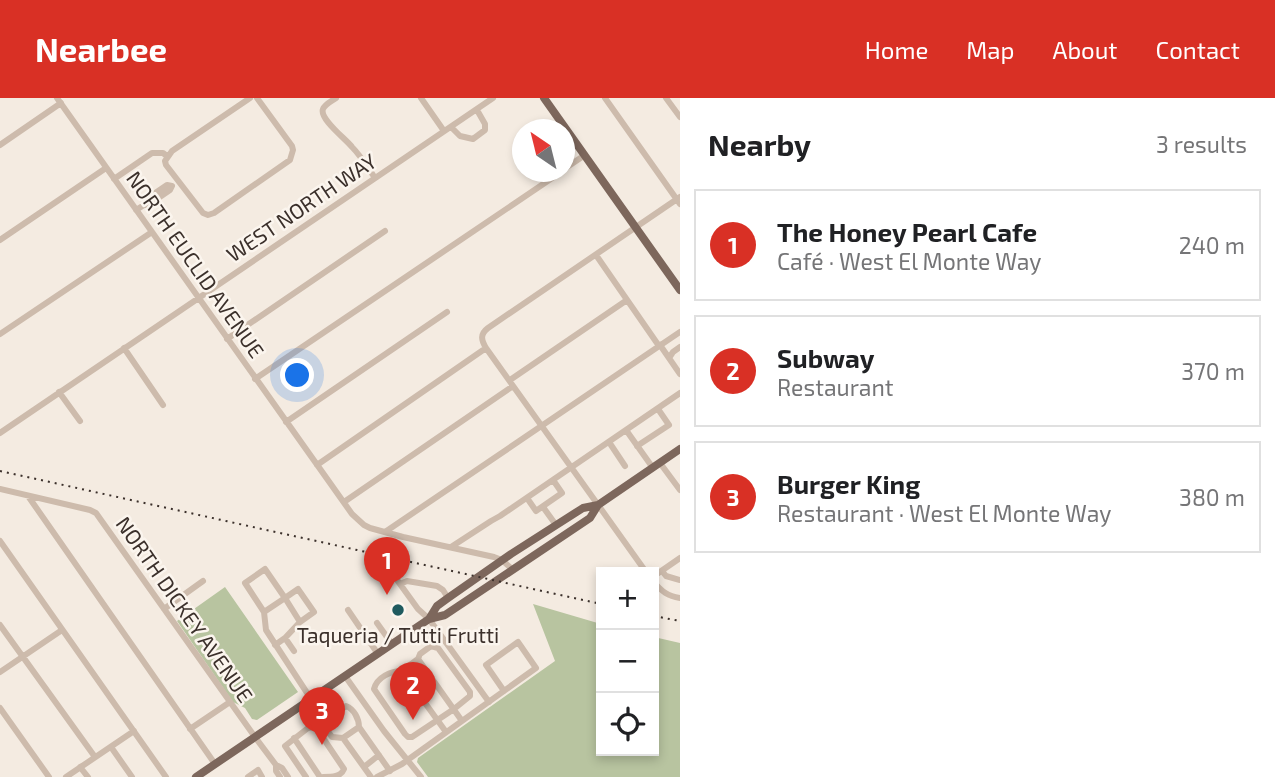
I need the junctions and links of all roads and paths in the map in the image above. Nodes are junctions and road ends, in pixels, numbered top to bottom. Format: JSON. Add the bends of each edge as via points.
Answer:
{"nodes":[{"id":1,"x":250,"y":98,"type":"edge"},
{"id":2,"x":257,"y":98,"type":"edge"},
{"id":3,"x":336,"y":98,"type":"edge"},
{"id":4,"x":421,"y":98,"type":"edge"},
{"id":5,"x":492,"y":98,"type":"edge"},
{"id":6,"x":544,"y":98,"type":"edge"},
{"id":7,"x":605,"y":98,"type":"edge"},
{"id":8,"x":666,"y":98,"type":"edge"},
{"id":9,"x":59,"y":101,"type":"edge"},
{"id":10,"x":477,"y":110,"type":"junction"},
{"id":11,"x":680,"y":117,"type":"edge"},
{"id":12,"x":448,"y":129,"type":"junction"},
{"id":13,"x":0,"y":145,"type":"edge"},
{"id":14,"x":585,"y":155,"type":"junction"},
{"id":15,"x":167,"y":156,"type":"junction"},
{"id":16,"x":575,"y":162,"type":"edge"},
{"id":17,"x":106,"y":168,"type":"junction"},
{"id":18,"x":375,"y":178,"type":"junction"},
{"id":19,"x":114,"y":179,"type":"junction"},
{"id":20,"x":545,"y":182,"type":"edge"},
{"id":21,"x":175,"y":184,"type":"junction"},
{"id":22,"x":679,"y":200,"type":"edge"},
{"id":23,"x":136,"y":210,"type":"junction"},
{"id":24,"x":636,"y":228,"type":"junction"},
{"id":25,"x":152,"y":232,"type":"junction"},
{"id":26,"x":385,"y":232,"type":"dead end"},
{"id":27,"x":0,"y":240,"type":"edge"},
{"id":28,"x":596,"y":255,"type":"junction"},
{"id":29,"x":680,"y":289,"type":"edge"},
{"id":30,"x":198,"y":298,"type":"junction"},
{"id":31,"x":627,"y":300,"type":"junction"},
{"id":32,"x":447,"y":312,"type":"dead end"},
{"id":33,"x":680,"y":332,"type":"edge"},
{"id":34,"x":0,"y":334,"type":"edge"},
{"id":35,"x":227,"y":339,"type":"junction"},
{"id":36,"x":660,"y":346,"type":"junction"},
{"id":37,"x":680,"y":347,"type":"edge"},
{"id":38,"x":124,"y":348,"type":"junction"},
{"id":39,"x":486,"y":348,"type":"junction"},
{"id":40,"x":680,"y":354,"type":"edge"},
{"id":41,"x":670,"y":357,"type":"junction"},
{"id":42,"x":680,"y":374,"type":"edge"},
{"id":43,"x":256,"y":379,"type":"junction"},
{"id":44,"x":512,"y":383,"type":"junction"},
{"id":45,"x":59,"y":392,"type":"junction"},
{"id":46,"x":680,"y":393,"type":"edge"},
{"id":47,"x":163,"y":405,"type":"dead end"},
{"id":48,"x":658,"y":409,"type":"junction"},
{"id":49,"x":80,"y":421,"type":"dead end"},
{"id":50,"x":286,"y":422,"type":"junction"},
{"id":51,"x":541,"y":426,"type":"junction"},
{"id":52,"x":626,"y":430,"type":"junction"},
{"id":53,"x":0,"y":433,"type":"edge"},
{"id":54,"x":609,"y":442,"type":"junction"},
{"id":55,"x":637,"y":446,"type":"junction"},
{"id":56,"x":680,"y":449,"type":"edge"},
{"id":57,"x":657,"y":465,"type":"junction"},
{"id":58,"x":317,"y":466,"type":"junction"},
{"id":59,"x":625,"y":466,"type":"dead end"},
{"id":60,"x":571,"y":468,"type":"junction"},
{"id":61,"x":553,"y":480,"type":"junction"},
{"id":62,"x":679,"y":485,"type":"edge"},
{"id":63,"x":0,"y":489,"type":"edge"},
{"id":64,"x":28,"y":496,"type":"junction"},
{"id":65,"x":527,"y":498,"type":"junction"},
{"id":66,"x":344,"y":502,"type":"junction"},
{"id":67,"x":598,"y":505,"type":"junction"},
{"id":68,"x":543,"y":507,"type":"junction"},
{"id":69,"x":556,"y":525,"type":"junction"},
{"id":70,"x":385,"y":532,"type":"junction"},
{"id":71,"x":0,"y":541,"type":"edge"},
{"id":72,"x":451,"y":547,"type":"junction"},
{"id":73,"x":680,"y":558,"type":"edge"},
{"id":74,"x":502,"y":560,"type":"junction"},
{"id":75,"x":642,"y":567,"type":"edge"},
{"id":76,"x":369,"y":568,"type":"dead end"},
{"id":77,"x":513,"y":570,"type":"junction"},
{"id":78,"x":662,"y":571,"type":"junction"},
{"id":79,"x":659,"y":573,"type":"edge"},
{"id":80,"x":680,"y":580,"type":"edge"},
{"id":81,"x":203,"y":581,"type":"dead end"},
{"id":82,"x":400,"y":584,"type":"junction"},
{"id":83,"x":659,"y":588,"type":"edge"},
{"id":84,"x":448,"y":597,"type":"junction"},
{"id":85,"x":285,"y":598,"type":"junction"},
{"id":86,"x":680,"y":598,"type":"edge"},
{"id":87,"x":164,"y":609,"type":"junction"},
{"id":88,"x":348,"y":610,"type":"dead end"},
{"id":89,"x":264,"y":612,"type":"junction"},
{"id":90,"x":429,"y":619,"type":"junction"},
{"id":91,"x":300,"y":622,"type":"junction"},
{"id":92,"x":377,"y":622,"type":"dead end"},
{"id":93,"x":0,"y":625,"type":"edge"},
{"id":94,"x":62,"y":630,"type":"junction"},
{"id":95,"x":285,"y":638,"type":"junction"},
{"id":96,"x":392,"y":644,"type":"junction"},
{"id":97,"x":275,"y":645,"type":"junction"},
{"id":98,"x":294,"y":651,"type":"dead end"},
{"id":99,"x":377,"y":654,"type":"junction"},
{"id":100,"x":23,"y":657,"type":"junction"},
{"id":101,"x":418,"y":659,"type":"junction"},
{"id":102,"x":402,"y":671,"type":"junction"},
{"id":103,"x":0,"y":673,"type":"edge"},
{"id":104,"x":345,"y":676,"type":"junction"},
{"id":105,"x":504,"y":691,"type":"junction"},
{"id":106,"x":311,"y":699,"type":"junction"},
{"id":107,"x":230,"y":702,"type":"junction"},
{"id":108,"x":489,"y":702,"type":"junction"},
{"id":109,"x":0,"y":708,"type":"edge"},
{"id":110,"x":454,"y":709,"type":"junction"},
{"id":111,"x":438,"y":721,"type":"junction"},
{"id":112,"x":462,"y":721,"type":"junction"},
{"id":113,"x":359,"y":727,"type":"junction"},
{"id":114,"x":190,"y":729,"type":"junction"},
{"id":115,"x":134,"y":731,"type":"junction"},
{"id":116,"x":446,"y":732,"type":"junction"},
{"id":117,"x":255,"y":737,"type":"junction"},
{"id":118,"x":294,"y":738,"type":"junction"},
{"id":119,"x":343,"y":738,"type":"junction"},
{"id":120,"x":111,"y":747,"type":"junction"},
{"id":121,"x":379,"y":755,"type":"junction"},
{"id":122,"x":95,"y":757,"type":"junction"},
{"id":123,"x":408,"y":759,"type":"junction"},
{"id":124,"x":215,"y":764,"type":"junction"},
{"id":125,"x":276,"y":765,"type":"junction"},
{"id":126,"x":80,"y":767,"type":"junction"},
{"id":127,"x":363,"y":767,"type":"junction"},
{"id":128,"x":390,"y":771,"type":"junction"},
{"id":129,"x":49,"y":777,"type":"edge"},
{"id":130,"x":66,"y":777,"type":"edge"},
{"id":131,"x":88,"y":777,"type":"edge"},
{"id":132,"x":132,"y":777,"type":"edge"},
{"id":133,"x":166,"y":777,"type":"edge"},
{"id":134,"x":196,"y":777,"type":"edge"},
{"id":135,"x":248,"y":777,"type":"edge"},
{"id":136,"x":262,"y":777,"type":"edge"},
{"id":137,"x":280,"y":777,"type":"edge"},
{"id":138,"x":288,"y":777,"type":"edge"},
{"id":139,"x":306,"y":777,"type":"edge"},
{"id":140,"x":322,"y":777,"type":"edge"},
{"id":141,"x":371,"y":777,"type":"edge"},
{"id":142,"x":377,"y":777,"type":"edge"},
{"id":143,"x":421,"y":777,"type":"edge"}],
"edges":[{"from":1,"to":15,"type":"street"},
{"from":2,"to":21,"type":"street","via":[[292,146],[290,160],[208,215]]},
{"from":3,"to":18,"type":"street","via":[[324,106],[323,115]]},
{"from":4,"to":12,"type":"street"},
{"from":5,"to":10,"type":"street","name":"WEST NORTH WAY"},
{"from":6,"to":14,"type":"main road"},
{"from":7,"to":22,"type":"street"},
{"from":8,"to":11,"type":"street"},
{"from":9,"to":13,"type":"street"},
{"from":9,"to":17,"type":"street","name":"NORTH EUCLID AVENUE"},
{"from":10,"to":12,"type":"street","name":"WEST NORTH WAY"},
{"from":10,"to":12,"type":"street","via":[[485,130],[473,139]]},
{"from":12,"to":18,"type":"street","name":"WEST NORTH WAY"},
{"from":14,"to":16,"type":"street"},
{"from":14,"to":24,"type":"main road"},
{"from":15,"to":19,"type":"street","via":[[152,153]]},
{"from":15,"to":21,"type":"street"},
{"from":17,"to":19,"type":"street","name":"NORTH EUCLID AVENUE"},
{"from":17,"to":27,"type":"street"},
{"from":18,"to":30,"type":"street","name":"WEST NORTH WAY"},
{"from":19,"to":23,"type":"street","name":"NORTH EUCLID AVENUE"},
{"from":20,"to":43,"type":"street"},
{"from":21,"to":23,"type":"street"},
{"from":22,"to":24,"type":"street"},
{"from":23,"to":25,"type":"street","name":"NORTH EUCLID AVENUE"},
{"from":24,"to":28,"type":"street"},
{"from":24,"to":29,"type":"main road"},
{"from":25,"to":30,"type":"street","name":"NORTH EUCLID AVENUE"},
{"from":25,"to":34,"type":"street"},
{"from":26,"to":35,"type":"street"},
{"from":28,"to":31,"type":"street"},
{"from":28,"to":39,"type":"street","via":[[483,332]]},
{"from":30,"to":35,"type":"street","name":"NORTH EUCLID AVENUE"},
{"from":30,"to":38,"type":"street","name":"WEST NORTH WAY"},
{"from":31,"to":36,"type":"street"},
{"from":31,"to":44,"type":"street"},
{"from":32,"to":50,"type":"street"},
{"from":33,"to":36,"type":"street"},
{"from":35,"to":43,"type":"street","name":"NORTH EUCLID AVENUE"},
{"from":36,"to":41,"type":"street"},
{"from":36,"to":51,"type":"street"},
{"from":37,"to":41,"type":"street"},
{"from":38,"to":45,"type":"street","name":"WEST NORTH WAY"},
{"from":38,"to":47,"type":"street"},
{"from":39,"to":44,"type":"street"},
{"from":39,"to":58,"type":"street"},
{"from":40,"to":41,"type":"street"},
{"from":41,"to":42,"type":"street"},
{"from":43,"to":50,"type":"street","name":"NORTH EUCLID AVENUE"},
{"from":44,"to":51,"type":"street"},
{"from":44,"to":66,"type":"street"},
{"from":45,"to":49,"type":"street"},
{"from":45,"to":53,"type":"street","name":"WEST NORTH WAY"},
{"from":46,"to":48,"type":"street"},
{"from":48,"to":52,"type":"street"},
{"from":48,"to":55,"type":"street","via":[[669,425]]},
{"from":50,"to":58,"type":"street","name":"NORTH EUCLID AVENUE"},
{"from":51,"to":60,"type":"street"},
{"from":51,"to":70,"type":"street"},
{"from":52,"to":54,"type":"street"},
{"from":52,"to":55,"type":"street"},
{"from":54,"to":59,"type":"street"},
{"from":54,"to":60,"type":"street"},
{"from":55,"to":57,"type":"street"},
{"from":56,"to":57,"type":"main road"},
{"from":57,"to":62,"type":"street"},
{"from":57,"to":67,"type":"main road"},
{"from":58,"to":66,"type":"street","name":"NORTH EUCLID AVENUE"},
{"from":60,"to":61,"type":"street"},
{"from":60,"to":67,"type":"street"},
{"from":61,"to":65,"type":"street"},
{"from":61,"to":68,"type":"street","via":[[562,493]]},
{"from":63,"to":64,"type":"street","name":"NORTH DICKEY AVENUE"},
{"from":64,"to":87,"type":"street","name":"NORTH DICKEY AVENUE","via":[[96,513]]},
{"from":64,"to":114,"type":"street"},
{"from":65,"to":68,"type":"street","via":[[536,511]]},
{"from":65,"to":72,"type":"street"},
{"from":66,"to":70,"type":"street","name":"NORTH EUCLID AVENUE","via":[[364,525]]},
{"from":67,"to":69,"type":"main road","via":[[583,508]]},
{"from":67,"to":75,"type":"street"},
{"from":67,"to":77,"type":"main road","via":[[590,518]]},
{"from":68,"to":69,"type":"street"},
{"from":69,"to":74,"type":"main road"},
{"from":70,"to":72,"type":"street","name":"NORTH EUCLID AVENUE"},
{"from":71,"to":94,"type":"street"},
{"from":72,"to":74,"type":"street","name":"NORTH EUCLID AVENUE"},
{"from":73,"to":78,"type":"street"},
{"from":74,"to":77,"type":"street","name":"NORTH EUCLID AVENUE"},
{"from":74,"to":84,"type":"main road"},
{"from":76,"to":82,"type":"street","via":[[392,573]]},
{"from":77,"to":90,"type":"main road","via":[[445,615]]},
{"from":78,"to":79,"type":"street"},
{"from":78,"to":80,"type":"street"},
{"from":81,"to":87,"type":"street"},
{"from":82,"to":84,"type":"street","via":[[437,586]]},
{"from":82,"to":90,"type":"street"},
{"from":83,"to":86,"type":"street","via":[[668,596]]},
{"from":84,"to":90,"type":"main road"},
{"from":85,"to":89,"type":"street"},
{"from":85,"to":89,"type":"street","via":[[265,569],[245,583]]},
{"from":85,"to":91,"type":"street"},
{"from":85,"to":91,"type":"street","via":[[298,589],[314,612]]},
{"from":87,"to":107,"type":"street","name":"NORTH DICKEY AVENUE"},
{"from":88,"to":99,"type":"street"},
{"from":89,"to":97,"type":"street","via":[[266,630]]},
{"from":90,"to":96,"type":"main road"},
{"from":90,"to":108,"type":"street"},
{"from":91,"to":95,"type":"street"},
{"from":92,"to":96,"type":"street"},
{"from":93,"to":100,"type":"street"},
{"from":94,"to":100,"type":"street"},
{"from":94,"to":115,"type":"street"},
{"from":95,"to":97,"type":"street"},
{"from":95,"to":98,"type":"street"},
{"from":96,"to":99,"type":"main road"},
{"from":97,"to":106,"type":"street"},
{"from":99,"to":104,"type":"main road"},
{"from":100,"to":103,"type":"street"},
{"from":100,"to":122,"type":"street"},
{"from":101,"to":102,"type":"street"},
{"from":101,"to":110,"type":"street"},
{"from":101,"to":110,"type":"street","via":[[431,646],[438,648],[470,692],[470,698]]},
{"from":102,"to":111,"type":"street"},
{"from":102,"to":111,"type":"street","via":[[391,672],[374,689],[405,734],[414,737]]},
{"from":104,"to":106,"type":"main road"},
{"from":104,"to":123,"type":"street"},
{"from":105,"to":105,"type":"street","via":[[536,668],[518,642],[486,665]]},
{"from":105,"to":108,"type":"street"},
{"from":106,"to":117,"type":"main road"},
{"from":107,"to":114,"type":"street"},
{"from":107,"to":117,"type":"street","name":"NORTH DICKEY AVENUE"},
{"from":108,"to":112,"type":"street"},
{"from":109,"to":129,"type":"street"},
{"from":110,"to":111,"type":"street"},
{"from":110,"to":112,"type":"street"},
{"from":111,"to":116,"type":"street"},
{"from":112,"to":116,"type":"street"},
{"from":113,"to":119,"type":"street"},
{"from":113,"to":119,"type":"street","via":[[358,718],[346,706],[325,720],[332,737]]},
{"from":113,"to":121,"type":"street"},
{"from":114,"to":124,"type":"street"},
{"from":115,"to":120,"type":"street"},
{"from":115,"to":133,"type":"street"},
{"from":116,"to":123,"type":"street"},
{"from":117,"to":124,"type":"main road"},
{"from":117,"to":125,"type":"street","name":"NORTH DICKEY AVENUE"},
{"from":118,"to":139,"type":"street","via":[[285,747]]},
{"from":118,"to":140,"type":"street"},
{"from":118,"to":140,"type":"street","via":[[311,727],[317,729],[344,769],[338,776]]},
{"from":119,"to":127,"type":"street"},
{"from":120,"to":122,"type":"street"},
{"from":120,"to":132,"type":"street"},
{"from":121,"to":127,"type":"street"},
{"from":121,"to":128,"type":"street"},
{"from":122,"to":126,"type":"street"},
{"from":123,"to":128,"type":"street"},
{"from":123,"to":143,"type":"street"},
{"from":124,"to":134,"type":"main road"},
{"from":125,"to":137,"type":"street"},
{"from":125,"to":138,"type":"street"},
{"from":126,"to":130,"type":"street"},
{"from":126,"to":131,"type":"street"},
{"from":127,"to":141,"type":"street"},
{"from":128,"to":142,"type":"street"},
{"from":135,"to":136,"type":"street","via":[[258,770]]}]}
